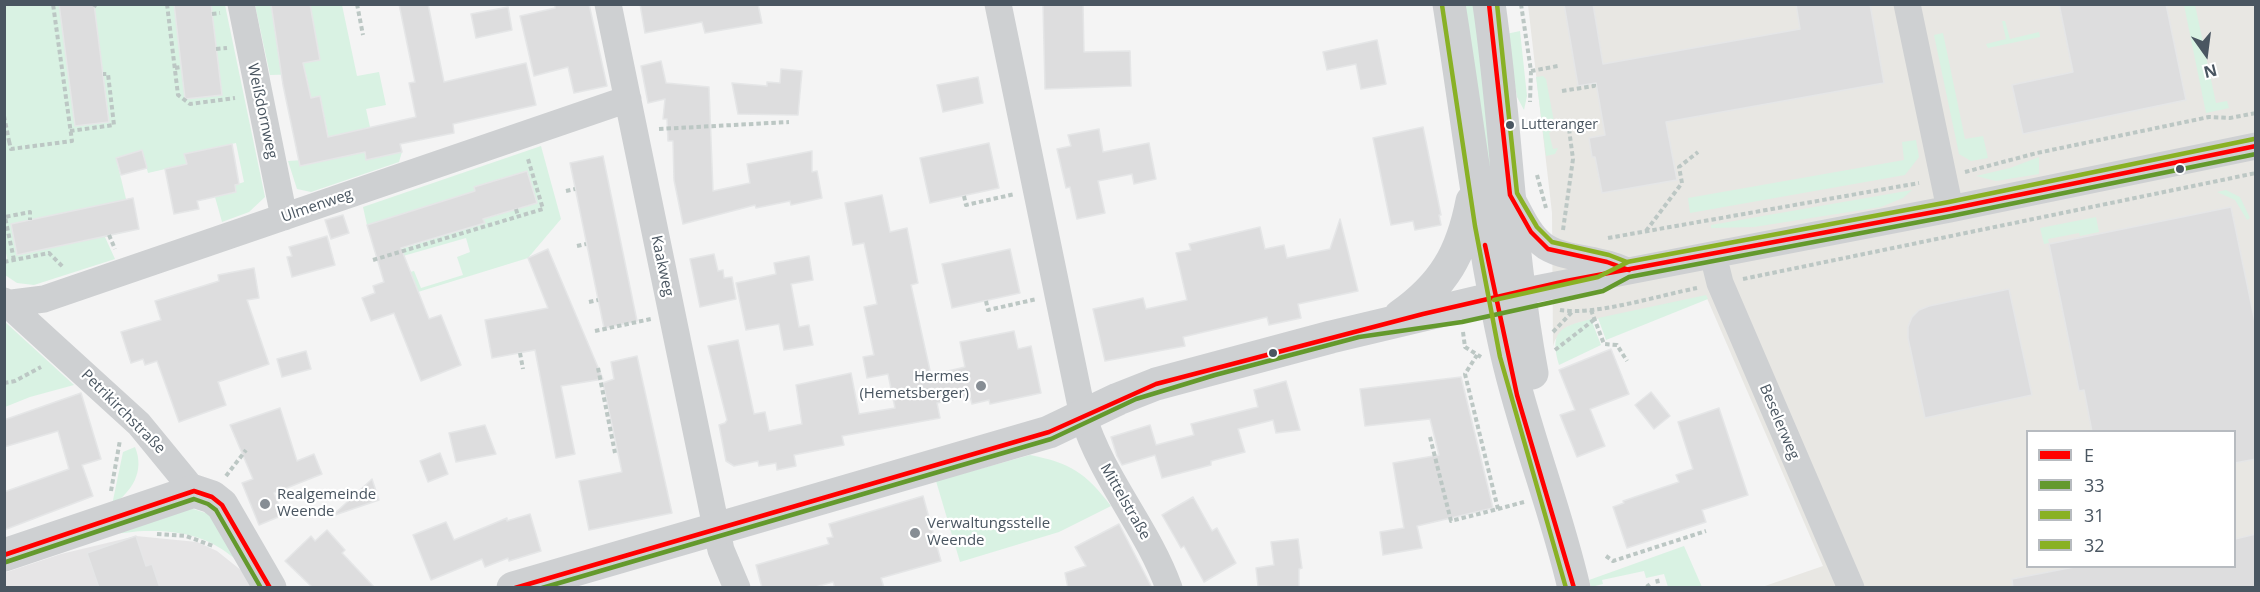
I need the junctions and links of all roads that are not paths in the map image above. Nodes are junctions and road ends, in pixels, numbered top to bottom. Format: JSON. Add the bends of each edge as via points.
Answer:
{"nodes":[{"id":1,"x":241,"y":4,"type":"edge"},
{"id":2,"x":608,"y":4,"type":"edge"},
{"id":3,"x":998,"y":4,"type":"edge"},
{"id":4,"x":1449,"y":4,"type":"edge"},
{"id":5,"x":1489,"y":4,"type":"edge"},
{"id":6,"x":1907,"y":4,"type":"edge"},
{"id":7,"x":628,"y":99,"type":"junction"},
{"id":8,"x":2255,"y":148,"type":"edge"},
{"id":9,"x":1476,"y":185,"type":"junction"},
{"id":10,"x":1510,"y":195,"type":"junction"},
{"id":11,"x":1950,"y":209,"type":"junction"},
{"id":12,"x":284,"y":217,"type":"junction"},
{"id":13,"x":1713,"y":255,"type":"junction"},
{"id":14,"x":1626,"y":270,"type":"junction"},
{"id":15,"x":1508,"y":300,"type":"junction"},
{"id":16,"x":5,"y":302,"type":"edge"},
{"id":17,"x":1389,"y":324,"type":"junction"},
{"id":18,"x":1083,"y":416,"type":"junction"},
{"id":19,"x":194,"y":491,"type":"junction"},
{"id":20,"x":716,"y":527,"type":"junction"},
{"id":21,"x":4,"y":555,"type":"edge"},
{"id":22,"x":270,"y":588,"type":"edge"},
{"id":23,"x":513,"y":588,"type":"edge"},
{"id":24,"x":737,"y":588,"type":"edge"},
{"id":25,"x":1169,"y":588,"type":"edge"},
{"id":26,"x":1574,"y":588,"type":"edge"},
{"id":27,"x":1851,"y":588,"type":"edge"}],
"edges":[{"from":1,"to":12,"type":"street","name":"Weißdornweg"},
{"from":2,"to":7,"type":"street","name":"Kaakweg"},
{"from":3,"to":18,"type":"street","name":"Mittelstraße"},
{"from":4,"to":9,"type":"street"},
{"from":5,"to":10,"type":"street"},
{"from":6,"to":11,"type":"street"},
{"from":7,"to":12,"type":"street","name":"Ulmenweg"},
{"from":7,"to":20,"type":"street","name":"Kaakweg"},
{"from":8,"to":11,"type":"street"},
{"from":9,"to":15,"type":"street"},
{"from":9,"to":17,"type":"street","via":[[1465,235],[1450,266],[1426,296]]},
{"from":10,"to":14,"type":"street","via":[[1531,232],[1548,249]]},
{"from":10,"to":15,"type":"street"},
{"from":11,"to":13,"type":"street"},
{"from":12,"to":16,"type":"street","name":"Ulmenweg","via":[[44,299]]},
{"from":13,"to":14,"type":"street"},
{"from":13,"to":27,"type":"street","name":"Beselerweg","via":[[1720,284]]},
{"from":14,"to":15,"type":"street","via":[[1601,284]]},
{"from":15,"to":17,"type":"street","via":[[1449,317]]},
{"from":15,"to":26,"type":"street","via":[[1535,391],[1534,446]]},
{"from":16,"to":19,"type":"street","name":"Petrikirchstraße","via":[[139,424]]},
{"from":17,"to":18,"type":"street","via":[[1156,384]]},
{"from":18,"to":20,"type":"street","via":[[1049,432]]},
{"from":18,"to":25,"type":"street","name":"Mittelstraße","via":[[1092,447],[1150,546]]},
{"from":19,"to":21,"type":"street"},
{"from":19,"to":22,"type":"street","name":"Petrikirchstraße","via":[[203,492],[222,505]]},
{"from":20,"to":23,"type":"street"},
{"from":20,"to":24,"type":"street","name":"Kaakweg"}]}
